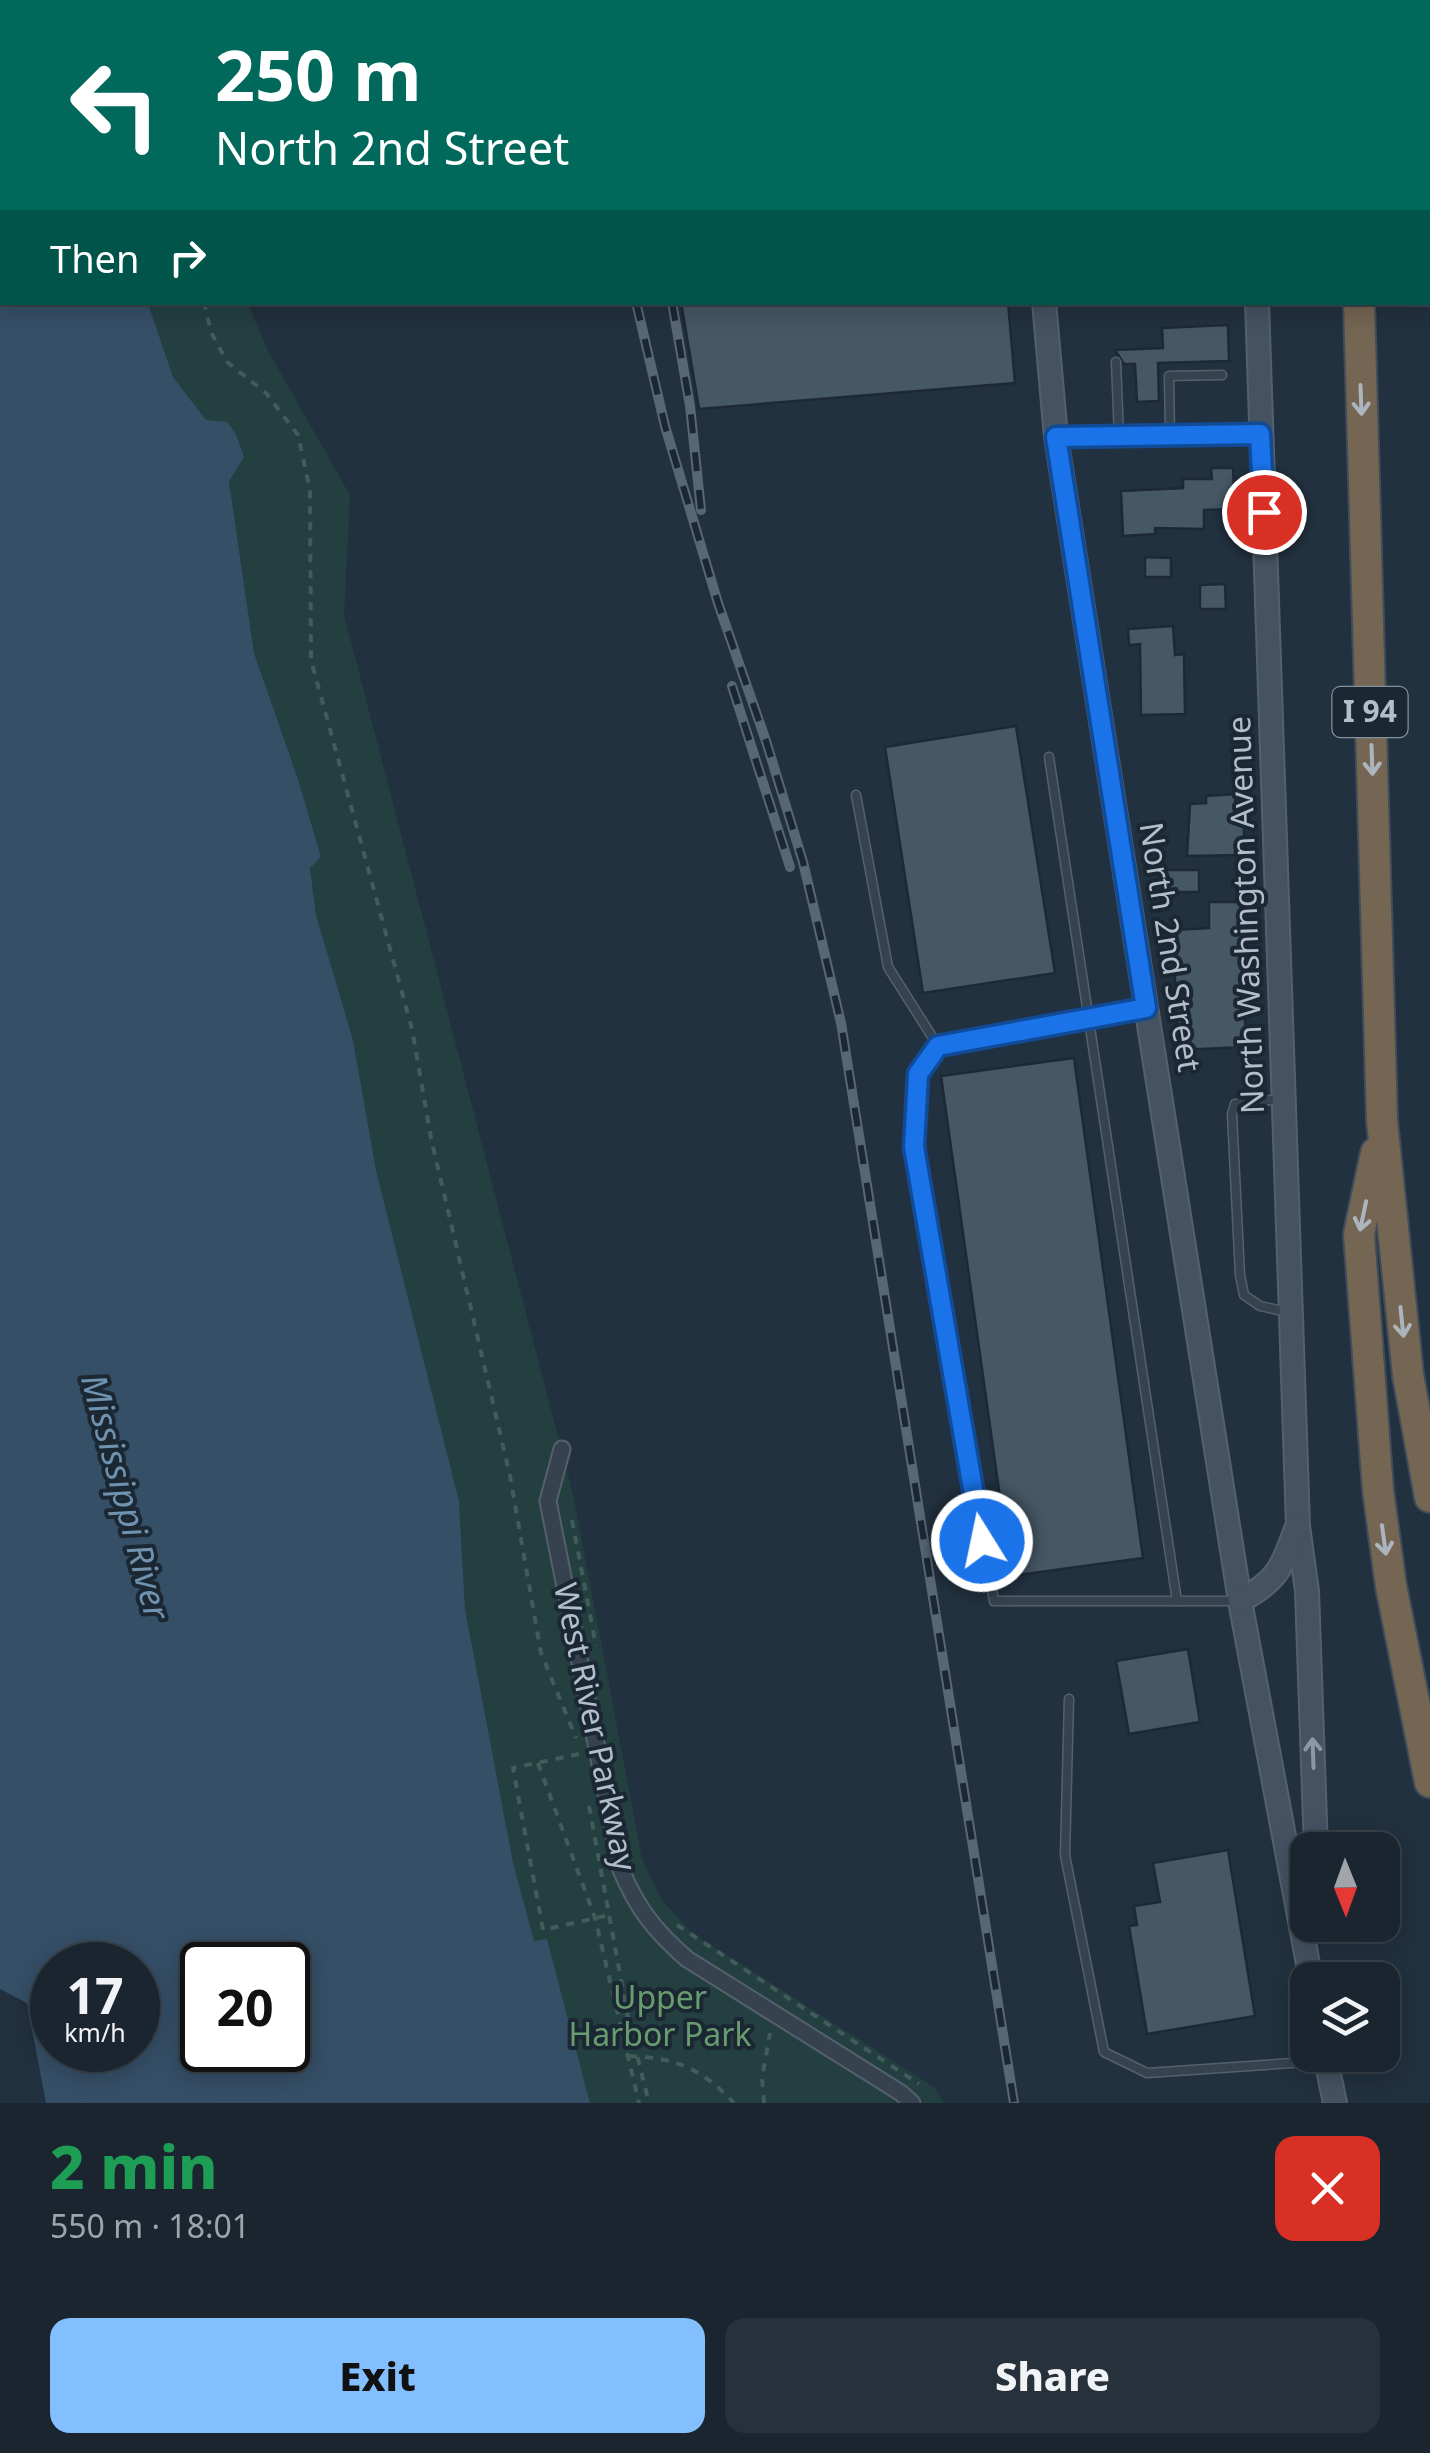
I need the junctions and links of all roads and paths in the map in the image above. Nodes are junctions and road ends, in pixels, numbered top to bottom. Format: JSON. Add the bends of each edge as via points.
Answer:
{"nodes":[{"id":1,"x":205,"y":305,"type":"edge"},
{"id":2,"x":1044,"y":305,"type":"edge"},
{"id":3,"x":1257,"y":305,"type":"edge"},
{"id":4,"x":1360,"y":305,"type":"edge"},
{"id":5,"x":1116,"y":362,"type":"dead end"},
{"id":6,"x":1222,"y":376,"type":"dead end"},
{"id":7,"x":1260,"y":434,"type":"junction"},
{"id":8,"x":1170,"y":435,"type":"junction"},
{"id":9,"x":1119,"y":436,"type":"junction"},
{"id":10,"x":1056,"y":437,"type":"junction"},
{"id":11,"x":1050,"y":757,"type":"dead end"},
{"id":12,"x":856,"y":796,"type":"dead end"},
{"id":13,"x":1146,"y":1008,"type":"junction"},
{"id":14,"x":1086,"y":1019,"type":"junction"},
{"id":15,"x":938,"y":1046,"type":"junction"},
{"id":16,"x":1285,"y":1099,"type":"junction"},
{"id":17,"x":1382,"y":1121,"type":"junction"},
{"id":18,"x":1292,"y":1313,"type":"junction"},
{"id":19,"x":562,"y":1449,"type":"dead end"},
{"id":20,"x":1430,"y":1497,"type":"edge"},
{"id":21,"x":572,"y":1520,"type":"dead end"},
{"id":22,"x":1298,"y":1526,"type":"junction"},
{"id":23,"x":1177,"y":1601,"type":"junction"},
{"id":24,"x":1240,"y":1601,"type":"junction"},
{"id":25,"x":599,"y":1662,"type":"dead end"},
{"id":26,"x":1069,"y":1699,"type":"dead end"},
{"id":27,"x":538,"y":1763,"type":"junction"},
{"id":28,"x":1430,"y":1782,"type":"edge"},
{"id":29,"x":586,"y":1790,"type":"dead end"},
{"id":30,"x":1315,"y":1832,"type":"edge"},
{"id":31,"x":609,"y":1915,"type":"junction"},
{"id":32,"x":595,"y":1918,"type":"junction"},
{"id":33,"x":673,"y":1922,"type":"dead end"},
{"id":34,"x":1310,"y":1962,"type":"edge"},
{"id":35,"x":770,"y":2033,"type":"dead end"},
{"id":36,"x":628,"y":2056,"type":"junction"},
{"id":37,"x":637,"y":2056,"type":"junction"},
{"id":38,"x":1290,"y":2061,"type":"edge"},
{"id":39,"x":1329,"y":2072,"type":"edge"},
{"id":40,"x":925,"y":2091,"type":"dead end"},
{"id":41,"x":639,"y":2103,"type":"edge"},
{"id":42,"x":649,"y":2103,"type":"edge"},
{"id":43,"x":734,"y":2103,"type":"edge"},
{"id":44,"x":764,"y":2103,"type":"edge"},
{"id":45,"x":912,"y":2103,"type":"edge"},
{"id":46,"x":1335,"y":2103,"type":"edge"}],
"edges":[{"from":1,"to":27,"type":"path","via":[[228,362],[266,393],[298,435],[310,490],[311,660],[412,1028],[430,1138],[510,1476],[541,1654],[579,1754]]},
{"from":2,"to":10,"type":"street","name":"North 2nd Street"},
{"from":3,"to":7,"type":"street","name":"North Washington Avenue"},
{"from":4,"to":17,"type":"highway","number":"I 94","one_way":true},
{"from":5,"to":9,"type":"lane"},
{"from":6,"to":8,"type":"lane","via":[[1170,376]]},
{"from":7,"to":8,"type":"street"},
{"from":7,"to":16,"type":"street","name":"North Washington Avenue"},
{"from":8,"to":9,"type":"street"},
{"from":9,"to":10,"type":"street"},
{"from":10,"to":13,"type":"street","name":"North 2nd Street"},
{"from":11,"to":14,"type":"lane"},
{"from":12,"to":15,"type":"lane","via":[[888,968]]},
{"from":13,"to":14,"type":"lane"},
{"from":13,"to":24,"type":"street","name":"North 2nd Street"},
{"from":14,"to":15,"type":"lane"},
{"from":14,"to":23,"type":"lane"},
{"from":15,"to":23,"type":"lane","via":[[918,1074],[914,1147],[994,1601]]},
{"from":16,"to":18,"type":"street","name":"North Washington Avenue"},
{"from":16,"to":18,"type":"lane","via":[[1235,1104],[1232,1114],[1244,1295]]},
{"from":17,"to":20,"type":"highway","number":"I 94","one_way":true,"via":[[1408,1374]]},
{"from":17,"to":28,"type":"highway","one_way":true,"via":[[1359,1234],[1362,1299],[1388,1570]]},
{"from":18,"to":22,"type":"street","name":"North Washington Avenue"},
{"from":19,"to":45,"type":"street","name":"West River Parkway","via":[[548,1501],[621,1870],[635,1903],[687,1959]]},
{"from":21,"to":25,"type":"path"},
{"from":22,"to":24,"type":"street","name":"North Washington Avenue","via":[[1268,1586]]},
{"from":30,"to":22,"type":"street","name":"North Washington Avenue","one_way":true,"via":[[1307,1591]]},
{"from":23,"to":24,"type":"lane"},
{"from":24,"to":34,"type":"street"},
{"from":26,"to":38,"type":"lane","via":[[1065,1855],[1104,2052],[1147,2073]]},
{"from":27,"to":32,"type":"path"},
{"from":27,"to":32,"type":"path","via":[[514,1768],[543,1930]]},
{"from":29,"to":31,"type":"path"},
{"from":31,"to":32,"type":"path"},
{"from":31,"to":37,"type":"path"},
{"from":32,"to":36,"type":"path"},
{"from":33,"to":40,"type":"path"},
{"from":35,"to":44,"type":"path"},
{"from":36,"to":37,"type":"path"},
{"from":36,"to":41,"type":"path"},
{"from":37,"to":42,"type":"path"},
{"from":37,"to":43,"type":"path","via":[[684,2064]]},
{"from":39,"to":46,"type":"street"}]}
